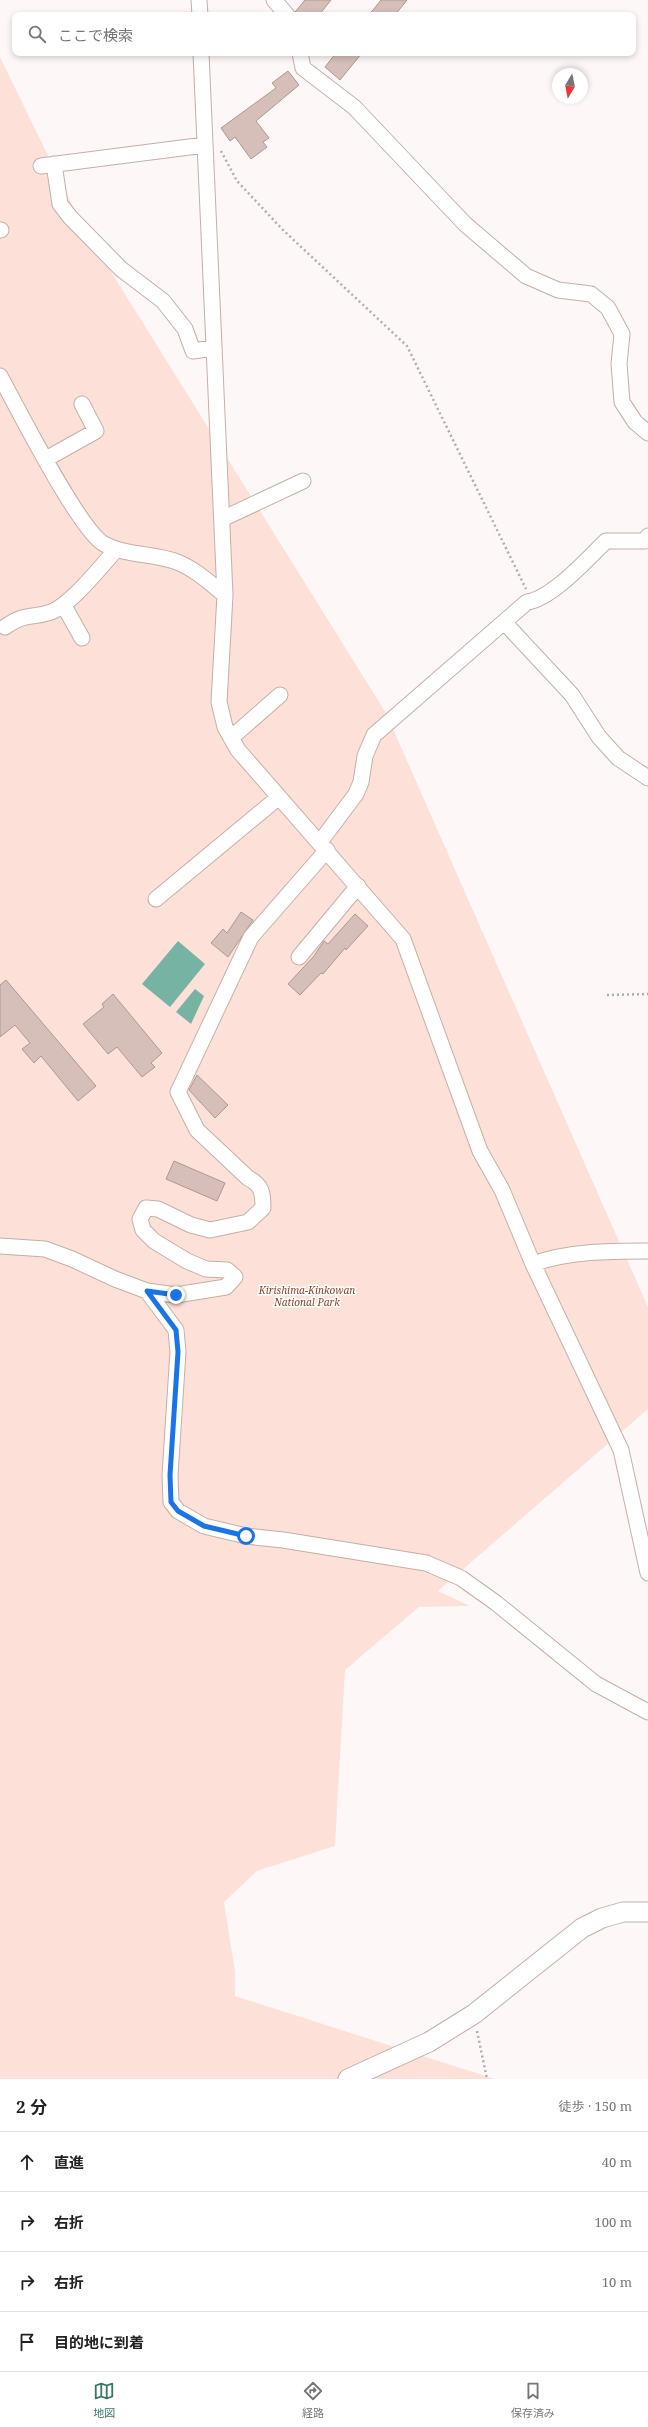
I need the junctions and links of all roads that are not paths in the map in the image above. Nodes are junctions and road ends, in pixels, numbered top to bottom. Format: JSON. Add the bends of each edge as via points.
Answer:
{"nodes":[{"id":1,"x":199,"y":0,"type":"edge"},
{"id":2,"x":274,"y":0,"type":"edge"},
{"id":3,"x":200,"y":12,"type":"edge"},
{"id":4,"x":284,"y":12,"type":"edge"},
{"id":5,"x":201,"y":56,"type":"edge"},
{"id":6,"x":301,"y":56,"type":"edge"},
{"id":7,"x":205,"y":141,"type":"junction"},
{"id":8,"x":214,"y":348,"type":"junction"},
{"id":9,"x":0,"y":376,"type":"edge"},
{"id":10,"x":6,"y":399,"type":"edge"},
{"id":11,"x":82,"y":404,"type":"dead end"},
{"id":12,"x":648,"y":433,"type":"edge"},
{"id":13,"x":46,"y":459,"type":"junction"},
{"id":14,"x":303,"y":481,"type":"dead end"},
{"id":15,"x":222,"y":519,"type":"junction"},
{"id":16,"x":648,"y":536,"type":"edge"},
{"id":17,"x":116,"y":550,"type":"junction"},
{"id":18,"x":225,"y":595,"type":"junction"},
{"id":19,"x":64,"y":606,"type":"junction"},
{"id":20,"x":504,"y":622,"type":"junction"},
{"id":21,"x":5,"y":627,"type":"dead end"},
{"id":22,"x":82,"y":638,"type":"dead end"},
{"id":23,"x":280,"y":695,"type":"dead end"},
{"id":24,"x":231,"y":738,"type":"junction"},
{"id":25,"x":648,"y":778,"type":"edge"},
{"id":26,"x":279,"y":797,"type":"junction"},
{"id":27,"x":323,"y":846,"type":"junction"},
{"id":28,"x":358,"y":886,"type":"junction"},
{"id":29,"x":156,"y":898,"type":"dead end"},
{"id":30,"x":298,"y":957,"type":"dead end"},
{"id":31,"x":0,"y":1246,"type":"edge"},
{"id":32,"x":648,"y":1251,"type":"edge"},
{"id":33,"x":533,"y":1264,"type":"junction"},
{"id":34,"x":147,"y":1291,"type":"junction"},
{"id":35,"x":648,"y":1573,"type":"edge"},
{"id":36,"x":648,"y":1712,"type":"edge"},
{"id":37,"x":648,"y":1912,"type":"edge"},
{"id":38,"x":348,"y":2079,"type":"edge"}],
"edges":[{"from":1,"to":3,"type":"street"},
{"from":2,"to":4,"type":"street"},
{"from":5,"to":7,"type":"street"},
{"from":6,"to":12,"type":"street","via":[[303,68],[354,107],[465,224],[526,276],[558,290],[591,294],[608,308],[622,334],[619,364],[622,402],[635,422]]},
{"from":7,"to":8,"type":"street"},
{"from":7,"to":8,"type":"street","via":[[47,165],[60,204],[70,217],[121,269],[163,301],[185,329],[193,350]]},
{"from":8,"to":15,"type":"street"},
{"from":9,"to":10,"type":"street"},
{"from":10,"to":13,"type":"street"},
{"from":11,"to":13,"type":"street","via":[[96,431]]},
{"from":13,"to":17,"type":"street","via":[[91,533],[102,543]]},
{"from":14,"to":15,"type":"street"},
{"from":15,"to":18,"type":"street"},
{"from":16,"to":20,"type":"street","via":[[645,541],[606,541],[559,585],[532,602],[527,602]]},
{"from":17,"to":18,"type":"street","via":[[179,562],[197,572]]},
{"from":17,"to":19,"type":"street"},
{"from":18,"to":24,"type":"street","via":[[219,702],[224,727]]},
{"from":19,"to":21,"type":"street","via":[[51,612],[19,617]]},
{"from":19,"to":22,"type":"street"},
{"from":20,"to":25,"type":"street","via":[[572,695],[599,737],[618,758]]},
{"from":20,"to":27,"type":"street","via":[[374,734],[365,756],[362,782]]},
{"from":23,"to":24,"type":"street"},
{"from":24,"to":26,"type":"street","via":[[238,750]]},
{"from":26,"to":27,"type":"street"},
{"from":26,"to":29,"type":"street"},
{"from":27,"to":28,"type":"street"},
{"from":27,"to":34,"type":"street","via":[[252,937],[178,1092],[197,1130],[248,1178],[257,1183],[264,1193],[263,1208],[248,1222],[210,1230],[191,1225],[158,1209],[146,1208],[140,1219],[143,1230],[154,1241],[206,1270],[227,1270],[235,1277],[226,1287],[176,1295]]},
{"from":28,"to":30,"type":"street"},
{"from":28,"to":33,"type":"street","via":[[403,939],[480,1150],[502,1190]]},
{"from":31,"to":34,"type":"street","via":[[45,1249]]},
{"from":32,"to":33,"type":"street","via":[[615,1251],[550,1258]]},
{"from":33,"to":35,"type":"street","via":[[621,1450]]},
{"from":34,"to":36,"type":"street","via":[[176,1330],[178,1352],[170,1475],[171,1502],[178,1511],[204,1526],[246,1536],[426,1563],[461,1578],[596,1684]]},
{"from":37,"to":38,"type":"street","via":[[623,1912],[602,1918],[582,1928],[474,2014],[429,2042]]}]}
